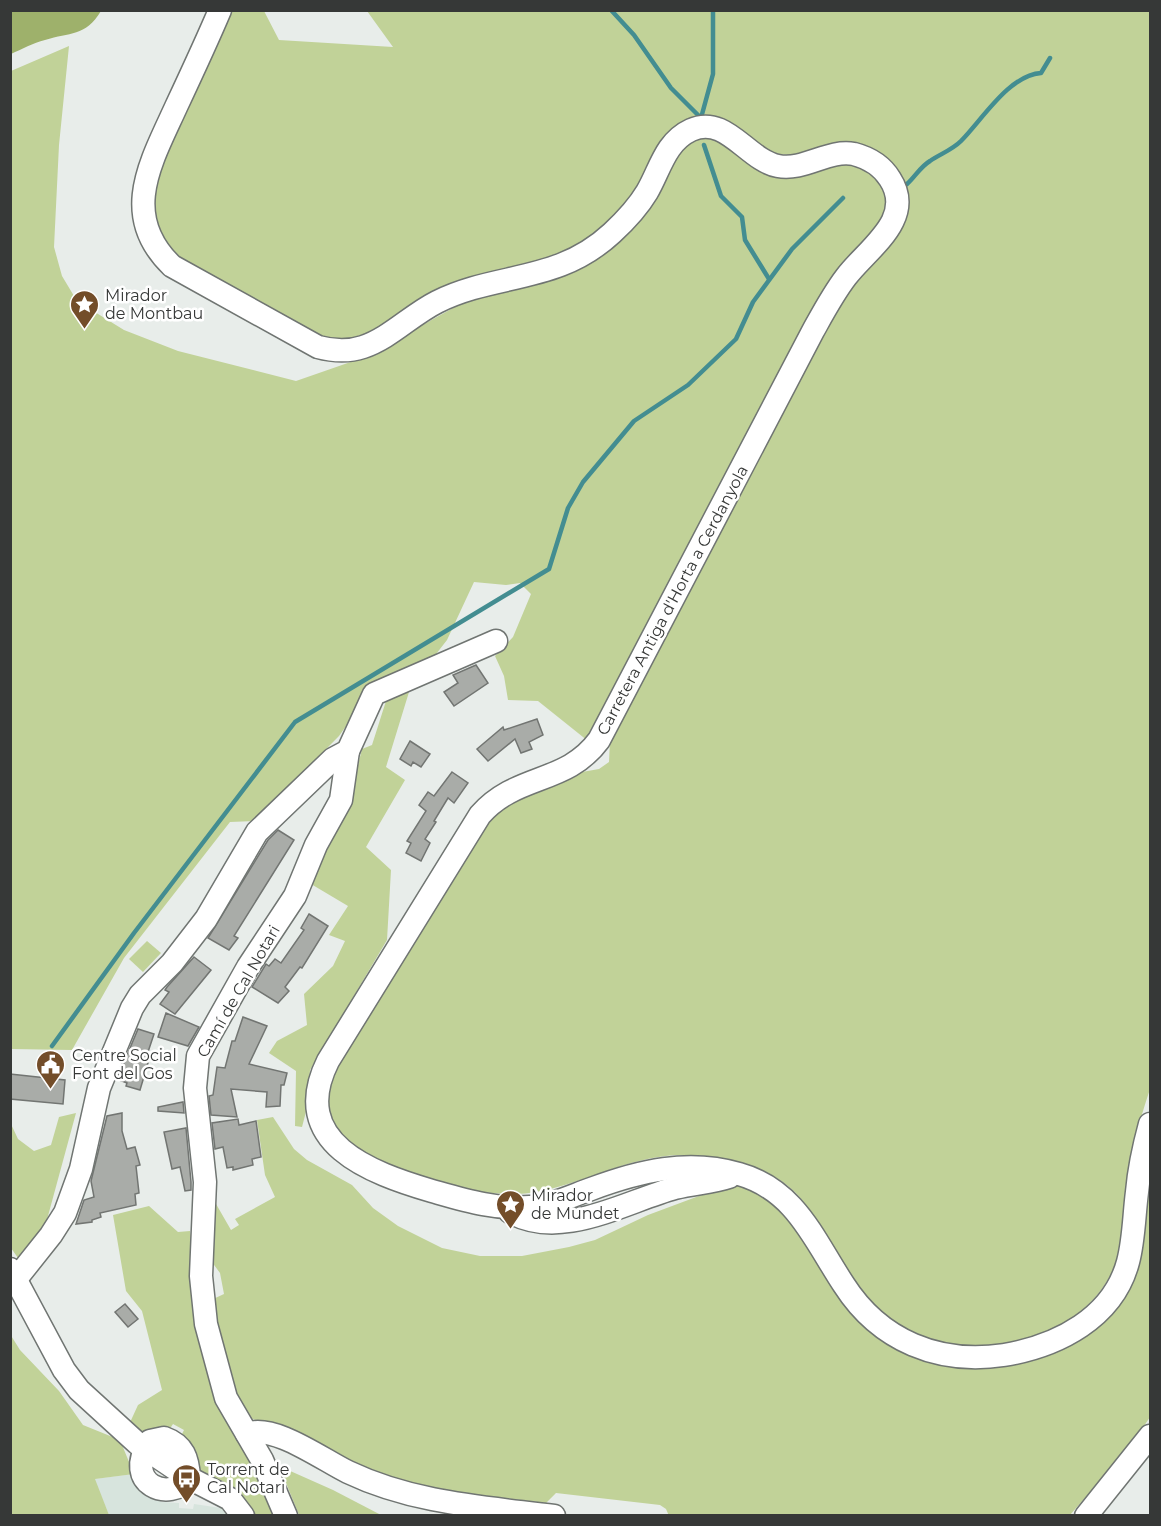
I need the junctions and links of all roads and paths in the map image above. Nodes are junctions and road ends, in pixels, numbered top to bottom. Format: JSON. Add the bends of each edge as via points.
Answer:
{"nodes":[{"id":1,"x":220,"y":10,"type":"edge"},
{"id":2,"x":496,"y":642,"type":"dead end"},
{"id":3,"x":348,"y":751,"type":"junction"},
{"id":4,"x":1150,"y":1124,"type":"edge"},
{"id":5,"x":657,"y":1169,"type":"junction"},
{"id":6,"x":739,"y":1174,"type":"junction"},
{"id":7,"x":501,"y":1207,"type":"junction"},
{"id":8,"x":619,"y":1207,"type":"junction"},
{"id":9,"x":13,"y":1274,"type":"edge"},
{"id":10,"x":247,"y":1434,"type":"junction"},
{"id":11,"x":1150,"y":1436,"type":"edge"},
{"id":12,"x":262,"y":1460,"type":"junction"},
{"id":13,"x":324,"y":1461,"type":"junction"},
{"id":14,"x":243,"y":1515,"type":"edge"},
{"id":15,"x":286,"y":1515,"type":"edge"},
{"id":16,"x":554,"y":1515,"type":"edge"},
{"id":17,"x":1086,"y":1515,"type":"edge"}],
"edges":[{"from":1,"to":7,"type":"street","name":"Carretera Antiga d'Horta a Cerdanyola","via":[[148,170],[143,202],[145,222],[155,246],[172,266],[318,347],[340,351],[362,347],[437,302],[549,271],[586,254],[638,205],[671,145],[696,128],[717,128],[762,160],[783,166],[840,153],[855,154],[880,167],[897,195],[891,226],[846,277],[813,332],[599,740],[573,765],[513,788],[480,815],[323,1072],[318,1094],[320,1118],[349,1157],[394,1180]]},
{"from":2,"to":3,"type":"street","name":"Camí de Cal Notari","via":[[374,694]]},
{"from":3,"to":9,"type":"street","via":[[333,759],[257,832],[206,919],[132,1008],[99,1088],[81,1169],[65,1213],[51,1235]]},
{"from":3,"to":10,"type":"street","name":"Camí de Cal Notari","via":[[341,800],[316,845],[295,896],[248,967],[198,1056],[195,1073],[196,1122],[205,1182],[201,1276],[206,1324],[226,1398]]},
{"from":4,"to":6,"type":"street","name":"Carretera Antiga d'Horta a Cerdanyola","via":[[1128,1261],[1111,1299],[1091,1319],[1062,1337],[1029,1349],[984,1357],[937,1354],[911,1346],[885,1330],[863,1311],[845,1287],[794,1206],[769,1185]]},
{"from":5,"to":6,"type":"street","name":"Carretera Antiga d'Horta a Cerdanyola","via":[[696,1167]]},
{"from":5,"to":7,"type":"street","name":"Carretera Antiga d'Horta a Cerdanyola","via":[[625,1176],[552,1203]]},
{"from":5,"to":8,"type":"street","via":[[640,1175]]},
{"from":6,"to":8,"type":"street","via":[[675,1188]]},
{"from":7,"to":8,"type":"street","via":[[519,1218],[540,1222],[579,1220]]},
{"from":9,"to":14,"type":"street","via":[[71,1380],[103,1414],[189,1479],[230,1499]]},
{"from":10,"to":12,"type":"street","name":"Camí de Cal Notari"},
{"from":10,"to":13,"type":"street","via":[[281,1437]]},
{"from":11,"to":17,"type":"street"},
{"from":12,"to":13,"type":"street","via":[[286,1453]]},
{"from":12,"to":15,"type":"street","name":"Camí de Cal Notari"},
{"from":13,"to":16,"type":"street","via":[[373,1484],[428,1500]]}]}
